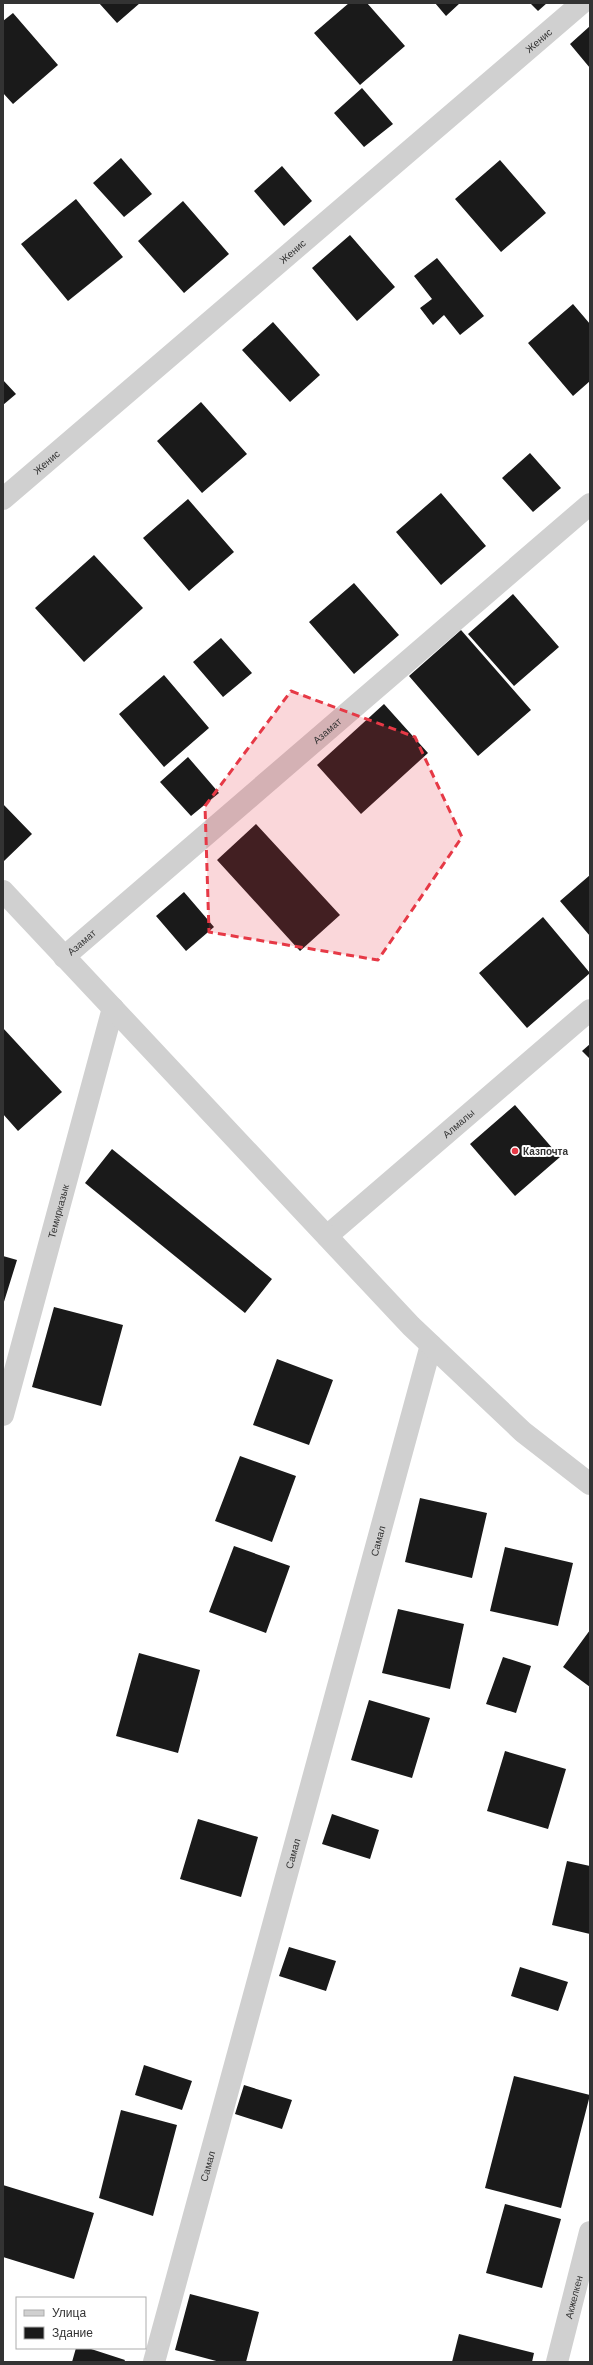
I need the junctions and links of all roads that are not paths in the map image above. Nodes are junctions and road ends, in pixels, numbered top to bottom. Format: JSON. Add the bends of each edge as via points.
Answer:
{"nodes":[{"id":1,"x":582,"y":3,"type":"edge"},
{"id":2,"x":3,"y":499,"type":"edge"},
{"id":3,"x":590,"y":504,"type":"edge"},
{"id":4,"x":3,"y":891,"type":"edge"},
{"id":5,"x":64,"y":956,"type":"junction"},
{"id":6,"x":113,"y":1008,"type":"junction"},
{"id":7,"x":590,"y":1010,"type":"edge"},
{"id":8,"x":327,"y":1236,"type":"junction"},
{"id":9,"x":431,"y":1345,"type":"junction"},
{"id":10,"x":3,"y":1415,"type":"edge"},
{"id":11,"x":590,"y":1484,"type":"edge"},
{"id":12,"x":590,"y":2232,"type":"edge"},
{"id":13,"x":154,"y":2362,"type":"edge"},
{"id":14,"x":557,"y":2362,"type":"edge"}],
"edges":[{"from":1,"to":2,"type":"street","name":"Женис"},
{"from":3,"to":5,"type":"street","name":"Азамат"},
{"from":4,"to":5,"type":"street"},
{"from":5,"to":6,"type":"street"},
{"from":6,"to":8,"type":"street"},
{"from":6,"to":10,"type":"street","name":"Темирказык"},
{"from":7,"to":8,"type":"street","name":"Алмалы"},
{"from":8,"to":9,"type":"street"},
{"from":9,"to":11,"type":"street","via":[[523,1432]]},
{"from":9,"to":13,"type":"street","name":"Самал"},
{"from":12,"to":14,"type":"street","name":"Акжелкен"}]}
